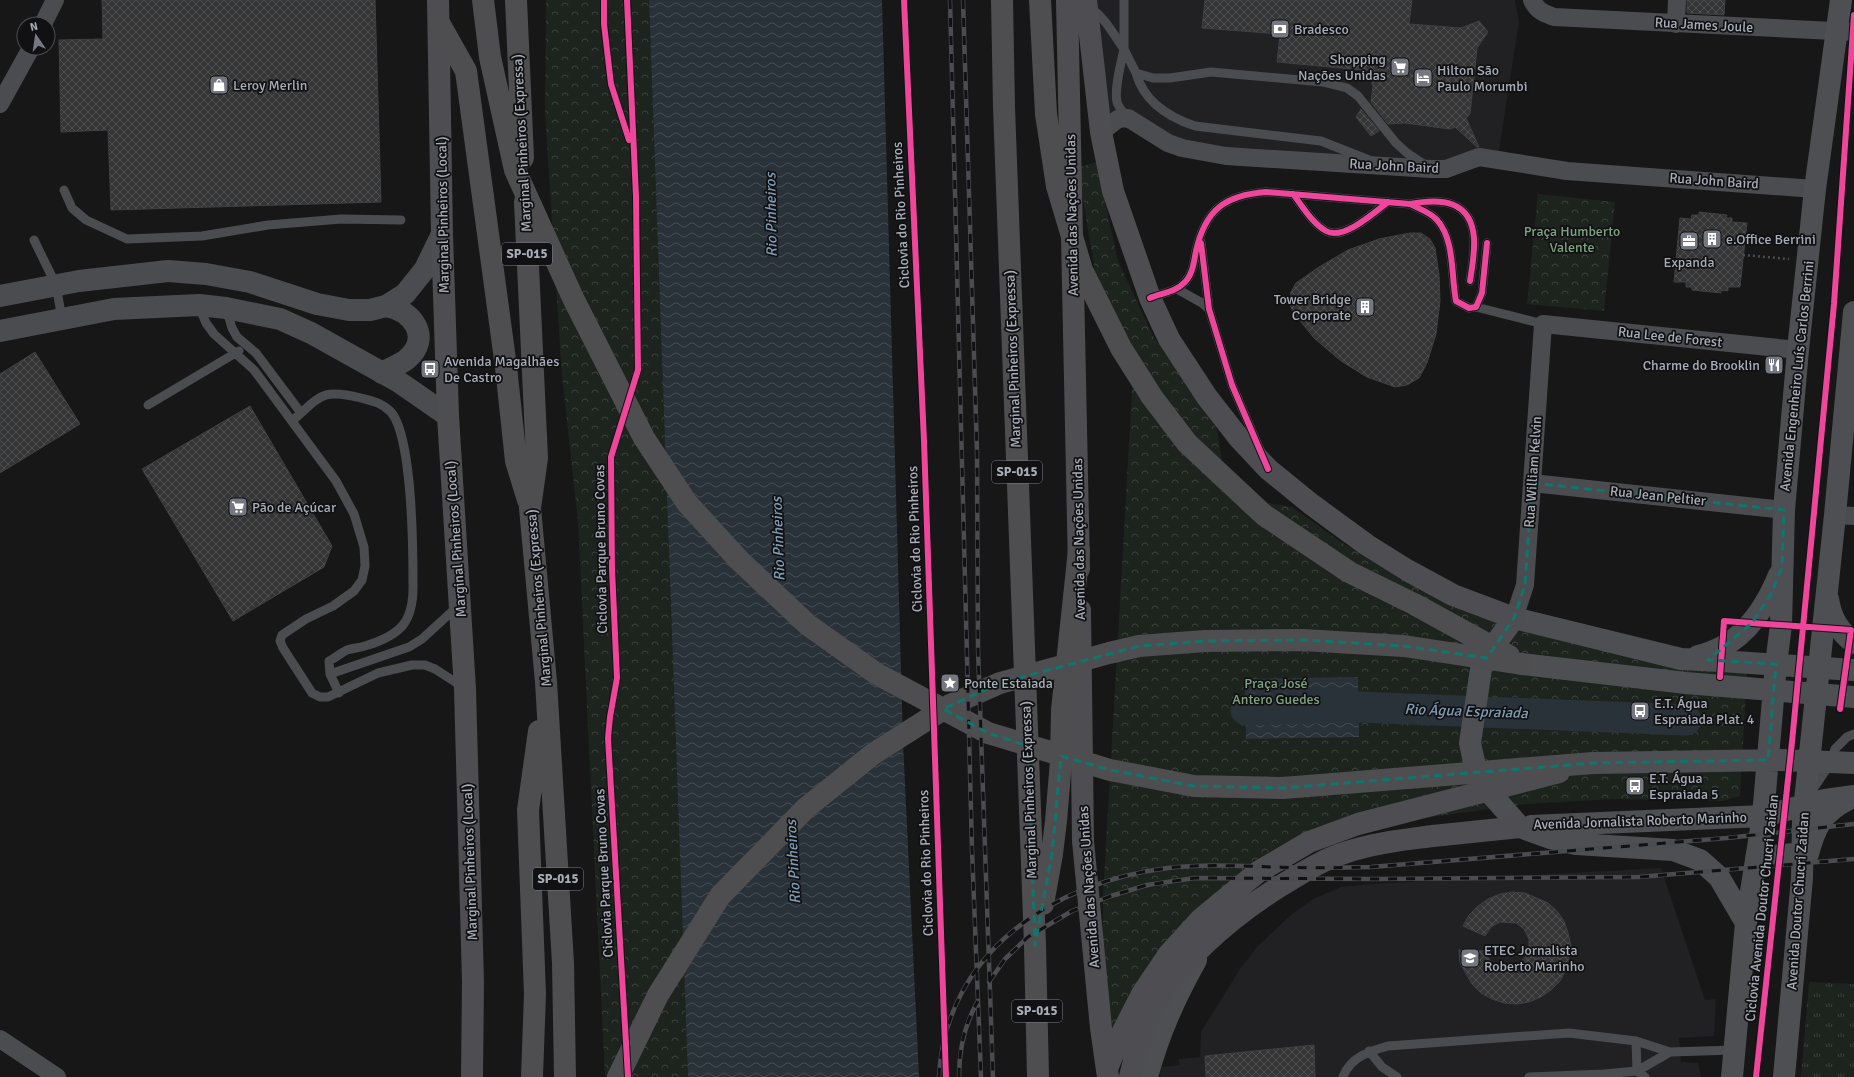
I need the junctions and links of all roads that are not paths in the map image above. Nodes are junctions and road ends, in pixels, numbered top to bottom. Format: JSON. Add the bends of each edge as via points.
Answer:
{"nodes":[{"id":1,"x":55,"y":0,"type":"edge"},
{"id":2,"x":438,"y":0,"type":"edge"},
{"id":3,"x":483,"y":0,"type":"edge"},
{"id":4,"x":516,"y":0,"type":"edge"},
{"id":5,"x":1002,"y":0,"type":"edge"},
{"id":6,"x":1040,"y":0,"type":"edge"},
{"id":7,"x":1066,"y":0,"type":"edge"},
{"id":8,"x":1124,"y":0,"type":"edge"},
{"id":9,"x":1532,"y":0,"type":"edge"},
{"id":10,"x":1677,"y":0,"type":"edge"},
{"id":11,"x":1841,"y":0,"type":"edge"},
{"id":12,"x":1087,"y":3,"type":"edge"},
{"id":13,"x":47,"y":16,"type":"edge"},
{"id":14,"x":439,"y":23,"type":"junction"},
{"id":15,"x":1676,"y":24,"type":"junction"},
{"id":16,"x":1846,"y":31,"type":"edge"},
{"id":17,"x":1124,"y":49,"type":"junction"},
{"id":18,"x":27,"y":56,"type":"edge"},
{"id":19,"x":1136,"y":73,"type":"junction"},
{"id":20,"x":0,"y":104,"type":"edge"},
{"id":21,"x":1128,"y":118,"type":"junction"},
{"id":22,"x":1101,"y":132,"type":"junction"},
{"id":23,"x":1381,"y":165,"type":"junction"},
{"id":24,"x":1431,"y":169,"type":"junction"},
{"id":25,"x":1815,"y":189,"type":"junction"},
{"id":26,"x":64,"y":190,"type":"dead end"},
{"id":27,"x":1293,"y":194,"type":"junction"},
{"id":28,"x":1388,"y":202,"type":"junction"},
{"id":29,"x":1410,"y":204,"type":"junction"},
{"id":30,"x":401,"y":220,"type":"dead end"},
{"id":31,"x":442,"y":234,"type":"junction"},
{"id":32,"x":1200,"y":235,"type":"junction"},
{"id":33,"x":34,"y":240,"type":"dead end"},
{"id":34,"x":1487,"y":243,"type":"dead end"},
{"id":35,"x":1470,"y":281,"type":"dead end"},
{"id":36,"x":56,"y":285,"type":"junction"},
{"id":37,"x":1177,"y":290,"type":"junction"},
{"id":38,"x":0,"y":296,"type":"edge"},
{"id":39,"x":1150,"y":298,"type":"junction"},
{"id":40,"x":199,"y":305,"type":"junction"},
{"id":41,"x":386,"y":306,"type":"junction"},
{"id":42,"x":1476,"y":307,"type":"junction"},
{"id":43,"x":226,"y":308,"type":"junction"},
{"id":44,"x":1209,"y":309,"type":"junction"},
{"id":45,"x":1854,"y":312,"type":"edge"},
{"id":46,"x":62,"y":319,"type":"junction"},
{"id":47,"x":1543,"y":324,"type":"junction"},
{"id":48,"x":0,"y":331,"type":"edge"},
{"id":49,"x":247,"y":346,"type":"junction"},
{"id":50,"x":1798,"y":350,"type":"junction"},
{"id":51,"x":236,"y":353,"type":"junction"},
{"id":52,"x":1852,"y":354,"type":"edge"},
{"id":53,"x":382,"y":373,"type":"junction"},
{"id":54,"x":148,"y":405,"type":"dead end"},
{"id":55,"x":301,"y":413,"type":"junction"},
{"id":56,"x":448,"y":416,"type":"junction"},
{"id":57,"x":292,"y":420,"type":"junction"},
{"id":58,"x":1268,"y":469,"type":"junction"},
{"id":59,"x":1532,"y":483,"type":"junction"},
{"id":60,"x":530,"y":508,"type":"junction"},
{"id":61,"x":1784,"y":510,"type":"junction"},
{"id":62,"x":1844,"y":516,"type":"edge"},
{"id":63,"x":1079,"y":550,"type":"junction"},
{"id":64,"x":1782,"y":567,"type":"junction"},
{"id":65,"x":1827,"y":586,"type":"junction"},
{"id":66,"x":460,"y":604,"type":"junction"},
{"id":67,"x":1514,"y":618,"type":"junction"},
{"id":68,"x":1854,"y":643,"type":"edge"},
{"id":69,"x":1681,"y":660,"type":"junction"},
{"id":70,"x":1522,"y":664,"type":"junction"},
{"id":71,"x":1776,"y":664,"type":"junction"},
{"id":72,"x":1854,"y":670,"type":"edge"},
{"id":73,"x":1822,"y":673,"type":"junction"},
{"id":74,"x":330,"y":674,"type":"junction"},
{"id":75,"x":546,"y":682,"type":"junction"},
{"id":76,"x":1835,"y":688,"type":"dead end"},
{"id":77,"x":466,"y":689,"type":"junction"},
{"id":78,"x":339,"y":693,"type":"junction"},
{"id":79,"x":1854,"y":694,"type":"edge"},
{"id":80,"x":1854,"y":697,"type":"edge"},
{"id":81,"x":1854,"y":734,"type":"edge"},
{"id":82,"x":1854,"y":756,"type":"edge"},
{"id":83,"x":1831,"y":762,"type":"junction"},
{"id":84,"x":1592,"y":763,"type":"junction"},
{"id":85,"x":1854,"y":763,"type":"edge"},
{"id":86,"x":1854,"y":797,"type":"edge"},
{"id":87,"x":1804,"y":805,"type":"junction"},
{"id":88,"x":1763,"y":816,"type":"junction"},
{"id":89,"x":1520,"y":827,"type":"junction"},
{"id":90,"x":1802,"y":853,"type":"junction"},
{"id":91,"x":1756,"y":858,"type":"junction"},
{"id":92,"x":1802,"y":878,"type":"junction"},
{"id":93,"x":1746,"y":923,"type":"junction"},
{"id":94,"x":1206,"y":942,"type":"junction"},
{"id":95,"x":1035,"y":945,"type":"junction"},
{"id":96,"x":0,"y":1039,"type":"edge"},
{"id":97,"x":1636,"y":1041,"type":"junction"},
{"id":98,"x":1734,"y":1050,"type":"junction"},
{"id":99,"x":1369,"y":1051,"type":"junction"},
{"id":100,"x":1670,"y":1052,"type":"junction"},
{"id":101,"x":1637,"y":1071,"type":"junction"},
{"id":102,"x":57,"y":1077,"type":"edge"},
{"id":103,"x":472,"y":1077,"type":"edge"},
{"id":104,"x":532,"y":1077,"type":"edge"},
{"id":105,"x":565,"y":1077,"type":"edge"},
{"id":106,"x":618,"y":1077,"type":"edge"},
{"id":107,"x":1038,"y":1077,"type":"edge"},
{"id":108,"x":1103,"y":1077,"type":"edge"},
{"id":109,"x":1108,"y":1077,"type":"edge"},
{"id":110,"x":1130,"y":1077,"type":"edge"},
{"id":111,"x":1148,"y":1077,"type":"edge"},
{"id":112,"x":1343,"y":1077,"type":"edge"},
{"id":113,"x":1397,"y":1077,"type":"edge"},
{"id":114,"x":1529,"y":1077,"type":"edge"},
{"id":115,"x":1645,"y":1077,"type":"edge"},
{"id":116,"x":1732,"y":1077,"type":"edge"},
{"id":117,"x":1784,"y":1077,"type":"edge"}],
"edges":[{"from":1,"to":13,"type":"street"},
{"from":2,"to":14,"type":"highway","name":"Marginal Pinheiros (Local)"},
{"from":3,"to":84,"type":"highway","via":[[490,57],[515,170],[573,298],[644,438],[687,504],[739,560],[808,625],[877,674],[988,733],[1110,770],[1194,786],[1283,788]]},
{"from":4,"to":60,"type":"highway","name":"Marginal Pinheiros (Expressa)","number":"SP-015","via":[[537,458]]},
{"from":5,"to":95,"type":"highway","name":"Marginal Pinheiros (Expressa)","number":"SP-015"},
{"from":6,"to":70,"type":"highway","via":[[1046,114],[1057,186],[1082,270],[1121,348],[1152,397],[1187,443],[1264,515],[1349,572],[1414,604]]},
{"from":7,"to":63,"type":"highway","name":"Avenida das Nações Unidas"},
{"from":8,"to":17,"type":"lane"},
{"from":9,"to":15,"type":"street","name":"Rua James Joule","via":[[1535,7],[1554,17]]},
{"from":10,"to":15,"type":"street"},
{"from":11,"to":16,"type":"main road","name":"Avenida Engenheiro Luís Carlos Berrini"},
{"from":12,"to":17,"type":"lane","via":[[1105,20]]},
{"from":12,"to":22,"type":"highway"},
{"from":14,"to":31,"type":"highway","name":"Marginal Pinheiros (Local)"},
{"from":14,"to":60,"type":"highway","via":[[466,71],[505,359],[516,461]]},
{"from":15,"to":16,"type":"street","name":"Rua James Joule"},
{"from":16,"to":25,"type":"main road","name":"Avenida Engenheiro Luís Carlos Berrini"},
{"from":17,"to":19,"type":"lane"},
{"from":17,"to":21,"type":"lane","via":[[1117,102]]},
{"from":18,"to":20,"type":"street"},
{"from":19,"to":23,"type":"lane","via":[[1139,83],[1151,100],[1165,113],[1178,120],[1195,126],[1321,141]]},
{"from":19,"to":24,"type":"lane","via":[[1152,78],[1170,78],[1211,72],[1323,82],[1348,88],[1358,96],[1396,143]]},
{"from":21,"to":22,"type":"street","via":[[1118,119]]},
{"from":21,"to":23,"type":"street","name":"Rua John Baird","via":[[1168,143],[1226,156]]},
{"from":22,"to":39,"type":"highway","via":[[1113,192]]},
{"from":23,"to":24,"type":"street","name":"Rua John Baird"},
{"from":24,"to":25,"type":"street","name":"Rua John Baird","via":[[1446,169],[1479,157],[1567,171]]},
{"from":25,"to":50,"type":"main road","name":"Avenida Engenheiro Luís Carlos Berrini"},
{"from":26,"to":30,"type":"lane","via":[[72,208],[86,220],[127,239],[202,236],[268,225],[334,220]]},
{"from":27,"to":28,"type":"lane"},
{"from":27,"to":28,"type":"lane","via":[[1312,219],[1327,232],[1336,233],[1359,225]]},
{"from":27,"to":32,"type":"lane","via":[[1252,193],[1231,200],[1214,212],[1204,224]]},
{"from":28,"to":29,"type":"lane"},
{"from":29,"to":35,"type":"lane","via":[[1428,201],[1450,203],[1460,207],[1471,221],[1474,239]]},
{"from":29,"to":42,"type":"lane","via":[[1430,214],[1447,238],[1456,301],[1468,308]]},
{"from":31,"to":41,"type":"street","via":[[425,269],[412,287]]},
{"from":31,"to":56,"type":"highway","name":"Marginal Pinheiros (Local)"},
{"from":32,"to":37,"type":"lane","via":[[1191,274]]},
{"from":32,"to":44,"type":"lane"},
{"from":33,"to":36,"type":"lane"},
{"from":34,"to":42,"type":"lane","via":[[1482,293]]},
{"from":36,"to":38,"type":"street"},
{"from":36,"to":41,"type":"street","via":[[168,271],[206,274],[250,282],[317,304],[349,310],[370,310]]},
{"from":36,"to":46,"type":"lane"},
{"from":37,"to":39,"type":"lane"},
{"from":37,"to":44,"type":"lane"},
{"from":39,"to":58,"type":"highway","via":[[1169,338],[1207,397],[1238,438]]},
{"from":40,"to":43,"type":"street"},
{"from":40,"to":46,"type":"street","via":[[114,309]]},
{"from":40,"to":51,"type":"lane","via":[[206,323],[214,334]]},
{"from":41,"to":53,"type":"street","via":[[399,309],[410,316],[418,338],[416,348],[407,358]]},
{"from":42,"to":47,"type":"lane"},
{"from":43,"to":49,"type":"lane","via":[[235,333]]},
{"from":43,"to":53,"type":"street","via":[[280,319],[311,333]]},
{"from":44,"to":58,"type":"lane","via":[[1232,385]]},
{"from":45,"to":52,"type":"main road"},
{"from":46,"to":48,"type":"street"},
{"from":47,"to":50,"type":"street","name":"Rua Lee de Forest"},
{"from":47,"to":59,"type":"street","name":"Rua William Kelvin"},
{"from":49,"to":51,"type":"lane"},
{"from":49,"to":55,"type":"lane","via":[[256,353]]},
{"from":50,"to":61,"type":"main road","name":"Avenida Engenheiro Luís Carlos Berrini"},
{"from":51,"to":54,"type":"lane"},
{"from":51,"to":57,"type":"lane","via":[[254,370]]},
{"from":52,"to":62,"type":"main road"},
{"from":53,"to":56,"type":"street","via":[[416,392]]},
{"from":55,"to":57,"type":"lane"},
{"from":55,"to":74,"type":"lane","via":[[311,403],[328,394],[342,394],[382,404],[392,413],[396,423],[407,467],[413,554],[413,600],[409,614],[397,632],[366,646],[348,650],[329,661]]},
{"from":56,"to":66,"type":"highway","name":"Marginal Pinheiros (Local)"},
{"from":57,"to":78,"type":"lane","via":[[336,481],[354,514],[364,547],[365,566],[362,580],[354,592],[334,606],[306,619],[282,635],[280,641],[312,693],[320,697]]},
{"from":58,"to":67,"type":"highway","via":[[1367,545],[1407,570],[1453,595]]},
{"from":59,"to":61,"type":"street","name":"Rua Jean Peltier"},
{"from":59,"to":67,"type":"street","name":"Rua William Kelvin","via":[[1525,585]]},
{"from":60,"to":75,"type":"highway","name":"Marginal Pinheiros (Expressa)","number":"SP-015"},
{"from":61,"to":64,"type":"main road","name":"Avenida Engenheiro Luís Carlos Berrini"},
{"from":62,"to":65,"type":"main road"},
{"from":63,"to":95,"type":"highway","via":[[1062,710],[1061,760],[1052,854]]},
{"from":63,"to":109,"type":"highway","name":"Avenida das Nações Unidas","via":[[1083,841],[1100,1028]]},
{"from":64,"to":69,"type":"main road","via":[[1771,594],[1752,623],[1722,648]]},
{"from":64,"to":71,"type":"main road","name":"Avenida Engenheiro Luís Carlos Berrini","via":[[1782,625]]},
{"from":65,"to":68,"type":"main road","via":[[1828,605],[1834,622]]},
{"from":65,"to":73,"type":"main road"},
{"from":66,"to":74,"type":"lane","via":[[422,639],[409,647]]},
{"from":66,"to":77,"type":"highway","name":"Marginal Pinheiros (Local)"},
{"from":67,"to":69,"type":"main road"},
{"from":67,"to":89,"type":"main road","via":[[1481,669],[1470,742],[1475,766],[1484,786]]},
{"from":69,"to":71,"type":"main road"},
{"from":70,"to":80,"type":"main road"},
{"from":70,"to":106,"type":"highway","via":[[1404,646],[1303,640],[1205,641],[1139,646],[1109,653],[1000,683],[950,705],[873,754],[806,808],[720,896],[658,995]]},
{"from":71,"to":73,"type":"main road"},
{"from":71,"to":88,"type":"main road","name":"Avenida Engenheiro Luís Carlos Berrini"},
{"from":72,"to":73,"type":"main road"},
{"from":73,"to":87,"type":"main road","name":"Avenida Doutor Chucri Zaidan","via":[[1812,725]]},
{"from":74,"to":78,"type":"lane"},
{"from":75,"to":104,"type":"highway","via":[[528,810],[535,994]]},
{"from":75,"to":105,"type":"highway","name":"Marginal Pinheiros (Expressa)","number":"SP-015","via":[[563,963]]},
{"from":76,"to":79,"type":"lane"},
{"from":77,"to":78,"type":"lane","via":[[435,669],[419,665],[378,673]]},
{"from":77,"to":103,"type":"highway","name":"Marginal Pinheiros (Local)","via":[[473,982]]},
{"from":81,"to":83,"type":"lane","via":[[1835,749]]},
{"from":82,"to":83,"type":"lane"},
{"from":83,"to":84,"type":"main road","via":[[1780,760]]},
{"from":83,"to":85,"type":"main road"},
{"from":83,"to":87,"type":"lane"},
{"from":84,"to":108,"type":"highway","via":[[1358,824],[1309,842],[1258,872],[1201,919],[1169,954],[1142,994]]},
{"from":86,"to":87,"type":"main road","name":"Avenida Jornalista Roberto Marinho"},
{"from":86,"to":92,"type":"main road","via":[[1825,814],[1812,839]]},
{"from":87,"to":88,"type":"main road","name":"Avenida Jornalista Roberto Marinho"},
{"from":87,"to":90,"type":"main road","name":"Avenida Doutor Chucri Zaidan"},
{"from":88,"to":89,"type":"main road","name":"Avenida Jornalista Roberto Marinho"},
{"from":88,"to":91,"type":"main road"},
{"from":89,"to":93,"type":"main road","via":[[1576,844],[1673,850],[1700,860],[1719,877]]},
{"from":89,"to":94,"type":"highway","via":[[1404,839],[1343,853],[1303,872],[1265,895]]},
{"from":90,"to":91,"type":"main road"},
{"from":90,"to":92,"type":"main road","name":"Avenida Doutor Chucri Zaidan"},
{"from":91,"to":93,"type":"main road"},
{"from":92,"to":117,"type":"main road","name":"Avenida Doutor Chucri Zaidan"},
{"from":93,"to":98,"type":"main road"},
{"from":94,"to":110,"type":"highway","via":[[1158,999],[1142,1032]]},
{"from":94,"to":111,"type":"main road","via":[[1167,1014],[1155,1046]]},
{"from":95,"to":107,"type":"highway","name":"Marginal Pinheiros (Expressa)","number":"SP-015"},
{"from":96,"to":102,"type":"street"},
{"from":97,"to":99,"type":"lane","via":[[1569,1033],[1388,1046]]},
{"from":97,"to":100,"type":"lane"},
{"from":97,"to":101,"type":"lane"},
{"from":98,"to":100,"type":"lane"},
{"from":98,"to":116,"type":"main road"},
{"from":99,"to":112,"type":"lane","via":[[1353,1061]]},
{"from":99,"to":113,"type":"lane","via":[[1382,1067]]},
{"from":100,"to":101,"type":"lane"},
{"from":101,"to":114,"type":"lane"},
{"from":101,"to":115,"type":"lane"}]}
